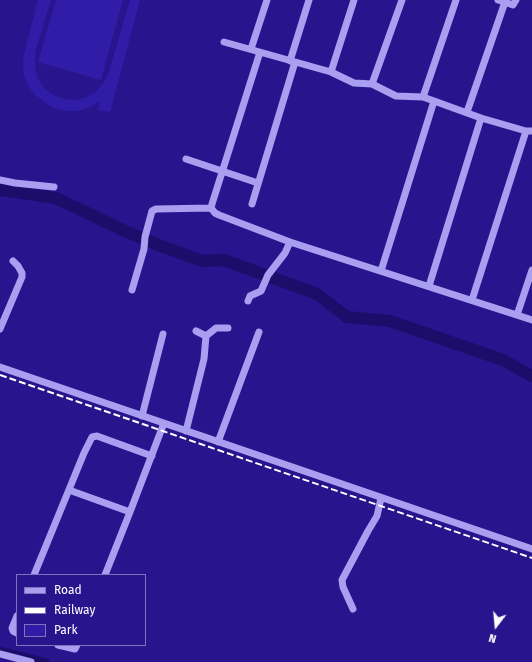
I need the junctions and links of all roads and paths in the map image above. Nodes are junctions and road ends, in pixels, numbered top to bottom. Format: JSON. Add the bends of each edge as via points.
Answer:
{"nodes":[{"id":1,"x":267,"y":0,"type":"edge"},
{"id":2,"x":309,"y":0,"type":"edge"},
{"id":3,"x":354,"y":0,"type":"edge"},
{"id":4,"x":402,"y":0,"type":"edge"},
{"id":5,"x":456,"y":0,"type":"edge"},
{"id":6,"x":516,"y":0,"type":"edge"},
{"id":7,"x":502,"y":1,"type":"edge"},
{"id":8,"x":224,"y":42,"type":"dead end"},
{"id":9,"x":251,"y":49,"type":"junction"},
{"id":10,"x":260,"y":52,"type":"junction"},
{"id":11,"x":292,"y":61,"type":"junction"},
{"id":12,"x":331,"y":72,"type":"junction"},
{"id":13,"x":372,"y":84,"type":"junction"},
{"id":14,"x":423,"y":97,"type":"junction"},
{"id":15,"x":434,"y":101,"type":"junction"},
{"id":16,"x":467,"y":112,"type":"junction"},
{"id":17,"x":481,"y":118,"type":"junction"},
{"id":18,"x":529,"y":131,"type":"edge"},
{"id":19,"x":186,"y":159,"type":"dead end"},
{"id":20,"x":222,"y":172,"type":"junction"},
{"id":21,"x":0,"y":180,"type":"edge"},
{"id":22,"x":258,"y":183,"type":"junction"},
{"id":23,"x":54,"y":187,"type":"dead end"},
{"id":24,"x":252,"y":204,"type":"dead end"},
{"id":25,"x":211,"y":208,"type":"junction"},
{"id":26,"x":290,"y":242,"type":"junction"},
{"id":27,"x":13,"y":261,"type":"dead end"},
{"id":28,"x":532,"y":270,"type":"edge"},
{"id":29,"x":381,"y":271,"type":"junction"},
{"id":30,"x":429,"y":286,"type":"junction"},
{"id":31,"x":132,"y":290,"type":"dead end"},
{"id":32,"x":472,"y":300,"type":"junction"},
{"id":33,"x":248,"y":301,"type":"dead end"},
{"id":34,"x":517,"y":315,"type":"junction"},
{"id":35,"x":532,"y":320,"type":"edge"},
{"id":36,"x":228,"y":328,"type":"dead end"},
{"id":37,"x":0,"y":329,"type":"edge"},
{"id":38,"x":196,"y":331,"type":"dead end"},
{"id":39,"x":259,"y":332,"type":"dead end"},
{"id":40,"x":163,"y":334,"type":"dead end"},
{"id":41,"x":206,"y":336,"type":"junction"},
{"id":42,"x":0,"y":367,"type":"edge"},
{"id":43,"x":142,"y":416,"type":"junction"},
{"id":44,"x":164,"y":423,"type":"junction"},
{"id":45,"x":186,"y":431,"type":"junction"},
{"id":46,"x":218,"y":442,"type":"junction"},
{"id":47,"x":152,"y":456,"type":"junction"},
{"id":48,"x":69,"y":490,"type":"junction"},
{"id":49,"x":381,"y":498,"type":"junction"},
{"id":50,"x":130,"y":512,"type":"junction"},
{"id":51,"x":532,"y":549,"type":"edge"},
{"id":52,"x":34,"y":574,"type":"edge"},
{"id":53,"x":105,"y":574,"type":"edge"},
{"id":54,"x":353,"y":608,"type":"dead end"},
{"id":55,"x":16,"y":618,"type":"edge"},
{"id":56,"x":16,"y":632,"type":"edge"},
{"id":57,"x":62,"y":646,"type":"edge"},
{"id":58,"x":76,"y":646,"type":"edge"},
{"id":59,"x":0,"y":654,"type":"edge"},
{"id":60,"x":14,"y":660,"type":"edge"},
{"id":61,"x":31,"y":662,"type":"edge"}],
"edges":[{"from":1,"to":9,"type":"street"},
{"from":2,"to":11,"type":"street"},
{"from":3,"to":12,"type":"street"},
{"from":4,"to":13,"type":"street"},
{"from":5,"to":14,"type":"street"},
{"from":6,"to":7,"type":"street","via":[[513,5]]},
{"from":7,"to":16,"type":"street"},
{"from":8,"to":9,"type":"street"},
{"from":9,"to":10,"type":"street"},
{"from":10,"to":11,"type":"street"},
{"from":10,"to":20,"type":"street"},
{"from":11,"to":12,"type":"street"},
{"from":11,"to":22,"type":"street"},
{"from":12,"to":13,"type":"street","via":[[354,83]]},
{"from":13,"to":14,"type":"street","via":[[396,96]]},
{"from":14,"to":15,"type":"street"},
{"from":15,"to":16,"type":"street"},
{"from":15,"to":29,"type":"street"},
{"from":16,"to":17,"type":"street"},
{"from":17,"to":18,"type":"street"},
{"from":17,"to":30,"type":"street"},
{"from":18,"to":32,"type":"street"},
{"from":19,"to":20,"type":"street"},
{"from":20,"to":22,"type":"street"},
{"from":20,"to":25,"type":"street"},
{"from":21,"to":23,"type":"street"},
{"from":22,"to":24,"type":"street"},
{"from":25,"to":26,"type":"street","via":[[219,216]]},
{"from":25,"to":31,"type":"street","via":[[158,209],[152,212]]},
{"from":26,"to":29,"type":"street"},
{"from":26,"to":33,"type":"street","via":[[260,292],[250,296]]},
{"from":27,"to":37,"type":"street","via":[[22,277]]},
{"from":28,"to":34,"type":"street"},
{"from":29,"to":30,"type":"street"},
{"from":30,"to":32,"type":"street"},
{"from":32,"to":34,"type":"street"},
{"from":34,"to":35,"type":"street"},
{"from":36,"to":41,"type":"street","via":[[216,328]]},
{"from":38,"to":41,"type":"street"},
{"from":39,"to":46,"type":"street"},
{"from":40,"to":43,"type":"street"},
{"from":41,"to":45,"type":"street","via":[[203,365]]},
{"from":42,"to":43,"type":"street"},
{"from":43,"to":44,"type":"street"},
{"from":44,"to":45,"type":"street"},
{"from":44,"to":47,"type":"street"},
{"from":45,"to":46,"type":"street"},
{"from":46,"to":49,"type":"street"},
{"from":47,"to":48,"type":"street","via":[[94,436],[90,439]]},
{"from":47,"to":50,"type":"street"},
{"from":48,"to":50,"type":"street"},
{"from":48,"to":52,"type":"street"},
{"from":49,"to":51,"type":"street"},
{"from":49,"to":54,"type":"street","via":[[377,516],[342,580]]},
{"from":50,"to":53,"type":"street"},
{"from":55,"to":56,"type":"street","via":[[12,628]]},
{"from":57,"to":58,"type":"street","via":[[75,649]]},
{"from":59,"to":60,"type":"street"},
{"from":60,"to":61,"type":"street"}]}
